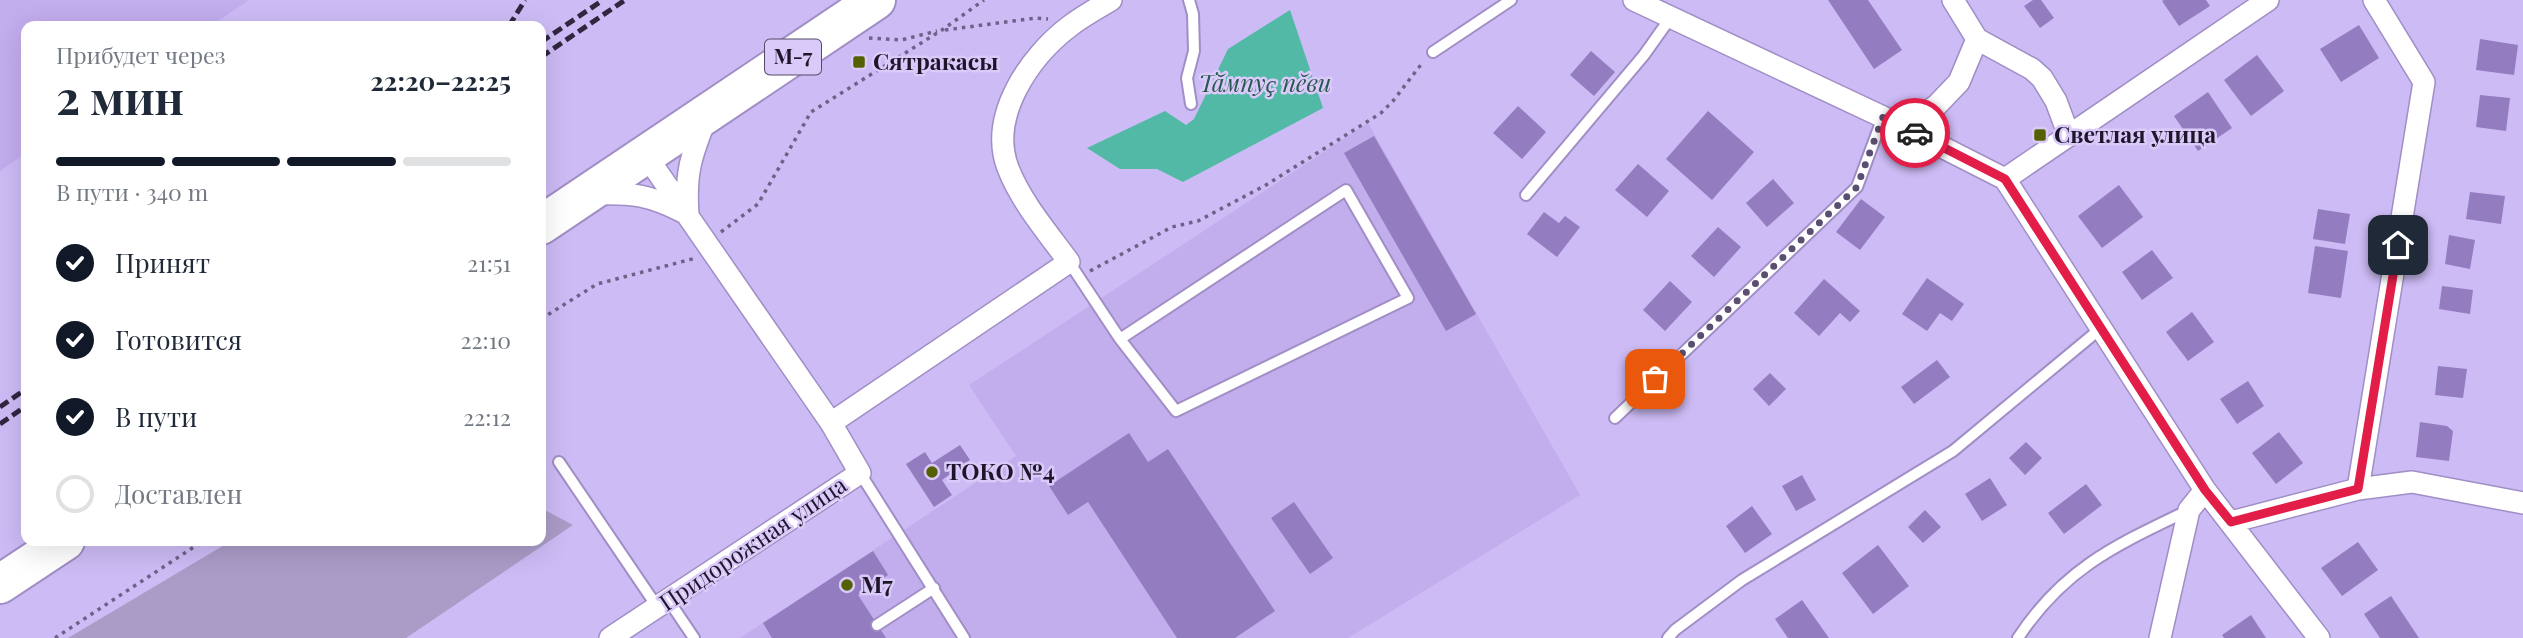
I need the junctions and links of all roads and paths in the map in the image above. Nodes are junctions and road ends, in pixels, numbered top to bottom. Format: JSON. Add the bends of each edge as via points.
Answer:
{"nodes":[{"id":1,"x":876,"y":0,"type":"edge"},
{"id":2,"x":984,"y":0,"type":"edge"},
{"id":3,"x":1111,"y":0,"type":"edge"},
{"id":4,"x":1189,"y":0,"type":"edge"},
{"id":5,"x":1511,"y":0,"type":"edge"},
{"id":6,"x":1634,"y":0,"type":"edge"},
{"id":7,"x":1953,"y":0,"type":"edge"},
{"id":8,"x":2268,"y":0,"type":"edge"},
{"id":9,"x":2374,"y":0,"type":"edge"},
{"id":10,"x":1671,"y":17,"type":"junction"},
{"id":11,"x":1070,"y":25,"type":"junction"},
{"id":12,"x":942,"y":30,"type":"junction"},
{"id":13,"x":869,"y":38,"type":"dead end"},
{"id":14,"x":1977,"y":39,"type":"junction"},
{"id":15,"x":1433,"y":52,"type":"joint"},
{"id":16,"x":1191,"y":104,"type":"dead end"},
{"id":17,"x":709,"y":113,"type":"junction"},
{"id":18,"x":1883,"y":117,"type":"junction"},
{"id":19,"x":1905,"y":128,"type":"junction"},
{"id":20,"x":2069,"y":136,"type":"junction"},
{"id":21,"x":645,"y":154,"type":"junction"},
{"id":22,"x":2005,"y":179,"type":"junction"},
{"id":23,"x":586,"y":195,"type":"junction"},
{"id":24,"x":1527,"y":195,"type":"dead end"},
{"id":25,"x":688,"y":214,"type":"junction"},
{"id":26,"x":546,"y":222,"type":"edge"},
{"id":27,"x":711,"y":248,"type":"junction"},
{"id":28,"x":1074,"y":270,"type":"junction"},
{"id":29,"x":546,"y":316,"type":"edge"},
{"id":30,"x":2099,"y":329,"type":"junction"},
{"id":31,"x":1121,"y":339,"type":"junction"},
{"id":32,"x":1615,"y":418,"type":"dead end"},
{"id":33,"x":831,"y":423,"type":"junction"},
{"id":34,"x":559,"y":462,"type":"dead end"},
{"id":35,"x":860,"y":473,"type":"junction"},
{"id":36,"x":2358,"y":489,"type":"junction"},
{"id":37,"x":2205,"y":490,"type":"junction"},
{"id":38,"x":2523,"y":503,"type":"edge"},
{"id":39,"x":2189,"y":510,"type":"junction"},
{"id":40,"x":2231,"y":522,"type":"junction"},
{"id":41,"x":57,"y":546,"type":"edge"},
{"id":42,"x":194,"y":546,"type":"edge"},
{"id":43,"x":0,"y":584,"type":"edge"},
{"id":44,"x":934,"y":588,"type":"junction"},
{"id":45,"x":664,"y":604,"type":"junction"},
{"id":46,"x":877,"y":625,"type":"dead end"},
{"id":47,"x":55,"y":638,"type":"edge"},
{"id":48,"x":610,"y":638,"type":"edge"},
{"id":49,"x":694,"y":638,"type":"edge"},
{"id":50,"x":964,"y":638,"type":"edge"},
{"id":51,"x":1668,"y":638,"type":"edge"},
{"id":52,"x":2018,"y":638,"type":"edge"},
{"id":53,"x":2160,"y":638,"type":"edge"},
{"id":54,"x":2319,"y":638,"type":"edge"}],
"edges":[{"from":1,"to":17,"type":"highway","number":"М-7"},
{"from":2,"to":12,"type":"path"},
{"from":3,"to":11,"type":"street"},
{"from":4,"to":16,"type":"lane","via":[[1194,51],[1187,78]]},
{"from":5,"to":15,"type":"lane"},
{"from":6,"to":10,"type":"street"},
{"from":7,"to":14,"type":"street"},
{"from":8,"to":20,"type":"street"},
{"from":9,"to":36,"type":"street","via":[[2424,82]]},
{"from":10,"to":18,"type":"street"},
{"from":10,"to":24,"type":"lane"},
{"from":11,"to":12,"type":"path","via":[[1036,18]]},
{"from":11,"to":28,"type":"street","via":[[1023,78],[1010,103],[1003,132],[1007,166],[1020,193]]},
{"from":12,"to":13,"type":"path","via":[[901,40]]},
{"from":12,"to":27,"type":"path","via":[[811,112],[758,204]]},
{"from":14,"to":19,"type":"street","via":[[1959,82],[1937,106]]},
{"from":14,"to":20,"type":"street","via":[[2042,78]]},
{"from":15,"to":28,"type":"path","via":[[1381,113],[1266,185],[1198,221],[1172,227]]},
{"from":17,"to":21,"type":"highway"},
{"from":17,"to":25,"type":"street","via":[[686,183]]},
{"from":18,"to":19,"type":"street"},
{"from":18,"to":32,"type":"lane","via":[[1857,187]]},
{"from":19,"to":22,"type":"street"},
{"from":20,"to":22,"type":"street"},
{"from":21,"to":23,"type":"highway"},
{"from":21,"to":25,"type":"street"},
{"from":22,"to":30,"type":"street"},
{"from":23,"to":25,"type":"street","via":[[622,193],[657,198]]},
{"from":23,"to":26,"type":"highway"},
{"from":25,"to":27,"type":"street"},
{"from":27,"to":29,"type":"path","via":[[597,284]]},
{"from":27,"to":33,"type":"street"},
{"from":28,"to":31,"type":"lane"},
{"from":28,"to":33,"type":"street"},
{"from":30,"to":37,"type":"street"},
{"from":30,"to":51,"type":"lane","via":[[1953,451],[1742,580]]},
{"from":31,"to":31,"type":"lane","via":[[1176,411],[1408,298],[1346,190]]},
{"from":33,"to":35,"type":"street"},
{"from":34,"to":45,"type":"lane"},
{"from":35,"to":44,"type":"lane"},
{"from":35,"to":45,"type":"street","name":"Придорожная улица"},
{"from":36,"to":38,"type":"street","via":[[2412,482]]},
{"from":36,"to":40,"type":"street"},
{"from":37,"to":39,"type":"street"},
{"from":37,"to":40,"type":"street"},
{"from":39,"to":52,"type":"lane","via":[[2118,544],[2065,581]]},
{"from":39,"to":53,"type":"street"},
{"from":40,"to":54,"type":"street"},
{"from":41,"to":43,"type":"highway"},
{"from":42,"to":47,"type":"path"},
{"from":44,"to":46,"type":"lane"},
{"from":44,"to":50,"type":"lane"},
{"from":45,"to":48,"type":"street","name":"Придорожная улица"},
{"from":45,"to":49,"type":"lane"}]}
